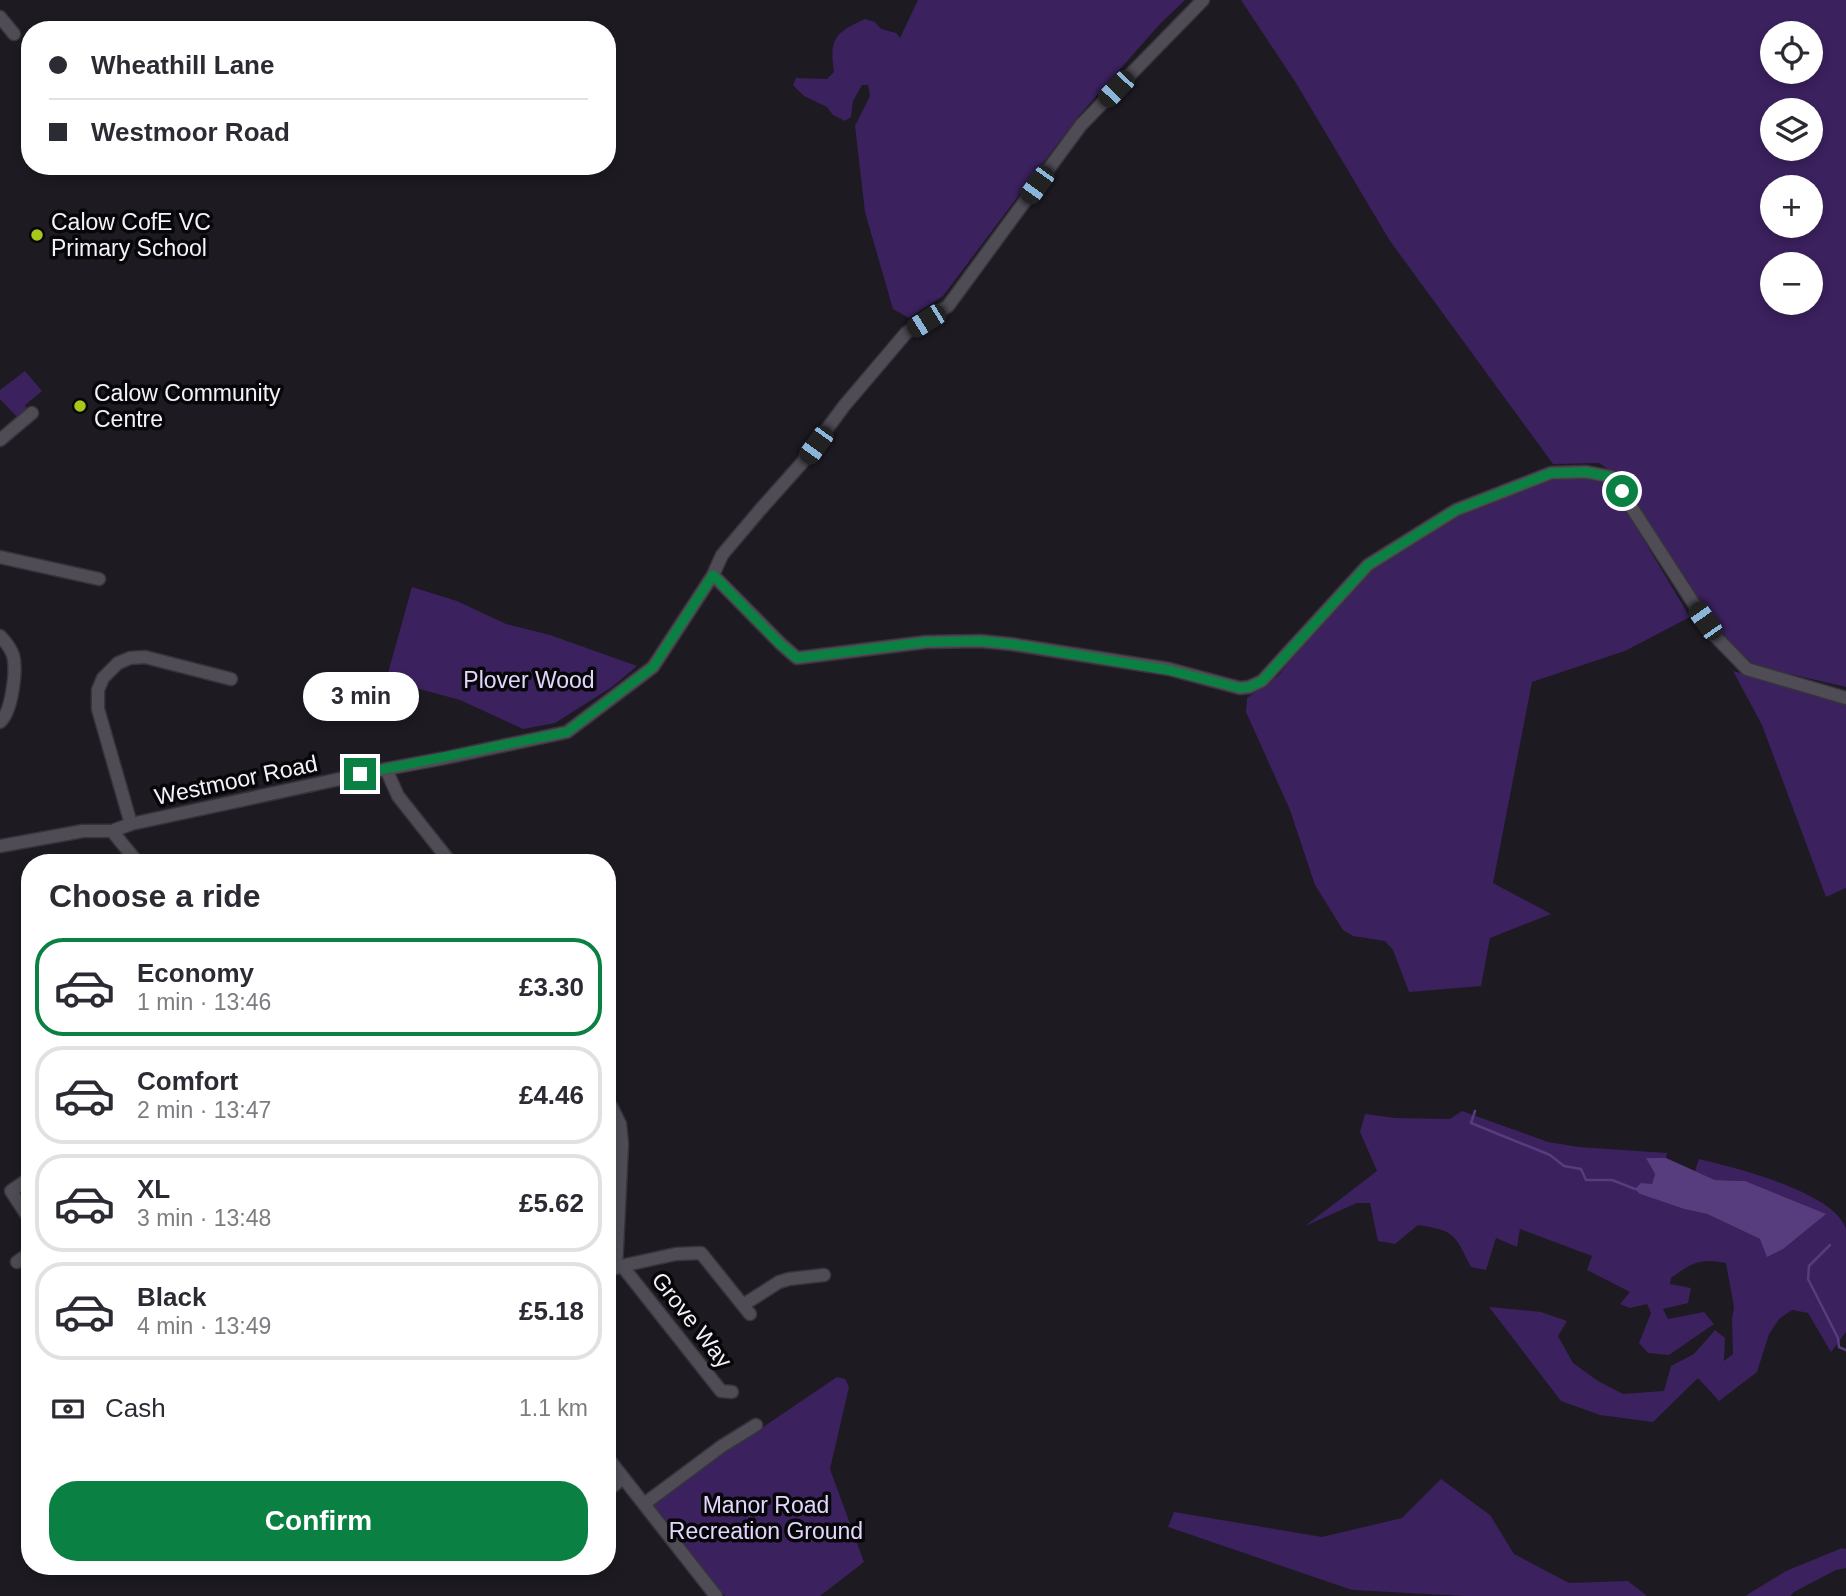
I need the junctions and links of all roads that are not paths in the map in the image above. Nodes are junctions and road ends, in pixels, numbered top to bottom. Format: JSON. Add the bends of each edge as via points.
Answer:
{"nodes":[{"id":1,"x":1203,"y":0,"type":"edge"},
{"id":2,"x":1,"y":20,"type":"edge"},
{"id":3,"x":14,"y":34,"type":"dead end"},
{"id":4,"x":32,"y":413,"type":"dead end"},
{"id":5,"x":0,"y":440,"type":"edge"},
{"id":6,"x":0,"y":557,"type":"edge"},
{"id":7,"x":713,"y":575,"type":"junction"},
{"id":8,"x":99,"y":579,"type":"dead end"},
{"id":9,"x":0,"y":636,"type":"edge"},
{"id":10,"x":231,"y":680,"type":"dead end"},
{"id":11,"x":1846,"y":698,"type":"edge"},
{"id":12,"x":0,"y":722,"type":"edge"},
{"id":13,"x":386,"y":769,"type":"junction"},
{"id":14,"x":131,"y":824,"type":"junction"},
{"id":15,"x":112,"y":831,"type":"junction"},
{"id":16,"x":0,"y":846,"type":"edge"},
{"id":17,"x":131,"y":854,"type":"edge"},
{"id":18,"x":444,"y":854,"type":"edge"},
{"id":19,"x":616,"y":1116,"type":"edge"},
{"id":20,"x":21,"y":1184,"type":"edge"},
{"id":21,"x":6,"y":1195,"type":"edge"},
{"id":22,"x":21,"y":1211,"type":"edge"},
{"id":23,"x":616,"y":1250,"type":"edge"},
{"id":24,"x":21,"y":1259,"type":"edge"},
{"id":25,"x":17,"y":1262,"type":"dead end"},
{"id":26,"x":616,"y":1268,"type":"edge"},
{"id":27,"x":616,"y":1269,"type":"edge"},
{"id":28,"x":824,"y":1275,"type":"dead end"},
{"id":29,"x":732,"y":1392,"type":"dead end"},
{"id":30,"x":756,"y":1425,"type":"dead end"},
{"id":31,"x":616,"y":1468,"type":"edge"},
{"id":32,"x":624,"y":1478,"type":"junction"},
{"id":33,"x":616,"y":1484,"type":"edge"},
{"id":34,"x":644,"y":1504,"type":"junction"},
{"id":35,"x":716,"y":1596,"type":"edge"}],
"edges":[{"from":1,"to":7,"type":"street","name":"Westmoor Road","via":[[1081,125],[948,306],[906,333],[722,555]]},
{"from":2,"to":3,"type":"street"},
{"from":4,"to":5,"type":"street"},
{"from":6,"to":8,"type":"street"},
{"from":7,"to":11,"type":"street","via":[[797,658],[926,642],[981,641],[1249,687],[1262,681],[1368,565],[1456,510],[1551,473],[1586,472],[1612,477],[1714,635],[1747,669]]},
{"from":7,"to":13,"type":"street","name":"Westmoor Road","via":[[653,667],[567,732]]},
{"from":9,"to":12,"type":"street","via":[[9,645],[15,669],[9,708]]},
{"from":10,"to":14,"type":"street","via":[[137,656],[118,663],[103,678],[98,709]]},
{"from":13,"to":14,"type":"street","name":"Westmoor Road"},
{"from":13,"to":18,"type":"street","via":[[398,796]]},
{"from":14,"to":15,"type":"street","name":"Westmoor Road"},
{"from":15,"to":16,"type":"street","name":"Westmoor Road","via":[[83,831]]},
{"from":15,"to":17,"type":"street"},
{"from":19,"to":23,"type":"street","via":[[622,1144]]},
{"from":20,"to":21,"type":"street"},
{"from":21,"to":22,"type":"street"},
{"from":24,"to":25,"type":"street"},
{"from":26,"to":28,"type":"street","via":[[701,1253],[747,1310],[779,1282]]},
{"from":27,"to":29,"type":"street","name":"Grove Way","via":[[721,1391]]},
{"from":30,"to":34,"type":"street"},
{"from":31,"to":32,"type":"street"},
{"from":32,"to":33,"type":"street"},
{"from":32,"to":34,"type":"street"},
{"from":34,"to":35,"type":"street"}]}
